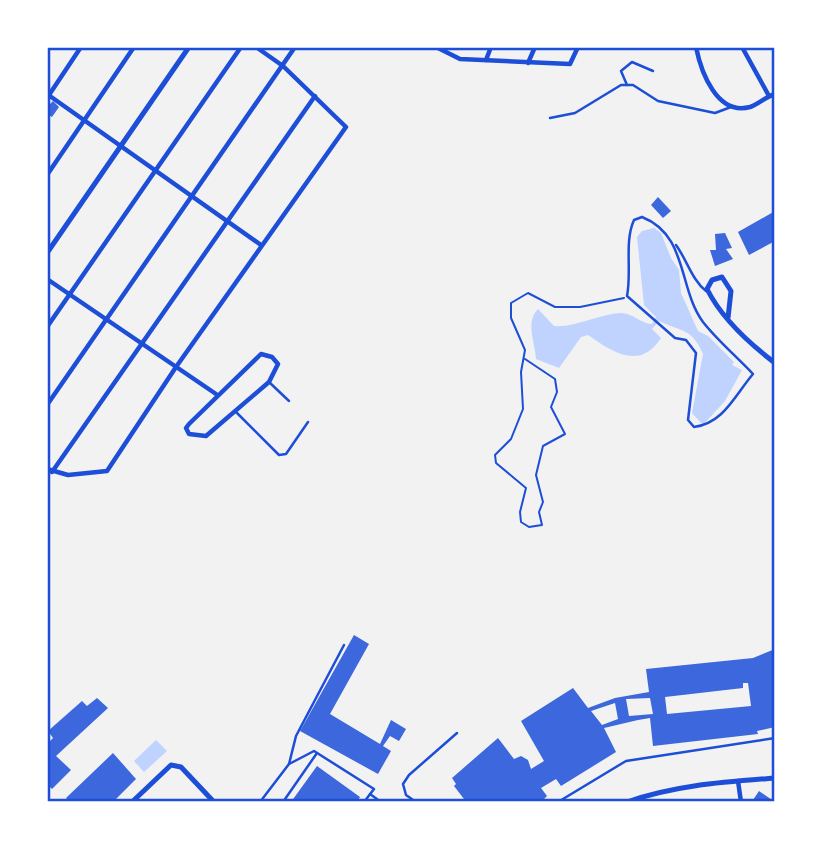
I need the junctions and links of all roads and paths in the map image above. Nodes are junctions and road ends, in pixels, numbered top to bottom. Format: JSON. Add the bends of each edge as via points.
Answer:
{"nodes":[{"id":1,"x":81,"y":47,"type":"edge"},
{"id":2,"x":134,"y":47,"type":"edge"},
{"id":3,"x":189,"y":47,"type":"edge"},
{"id":4,"x":241,"y":47,"type":"edge"},
{"id":5,"x":256,"y":47,"type":"edge"},
{"id":6,"x":295,"y":47,"type":"edge"},
{"id":7,"x":436,"y":47,"type":"edge"},
{"id":8,"x":491,"y":47,"type":"edge"},
{"id":9,"x":535,"y":47,"type":"edge"},
{"id":10,"x":578,"y":47,"type":"edge"},
{"id":11,"x":696,"y":47,"type":"edge"},
{"id":12,"x":742,"y":47,"type":"edge"},
{"id":13,"x":445,"y":49,"type":"edge"},
{"id":14,"x":486,"y":60,"type":"junction"},
{"id":15,"x":528,"y":63,"type":"junction"},
{"id":16,"x":283,"y":66,"type":"junction"},
{"id":17,"x":653,"y":71,"type":"dead end"},
{"id":18,"x":627,"y":85,"type":"junction"},
{"id":19,"x":772,"y":95,"type":"edge"},
{"id":20,"x":48,"y":96,"type":"edge"},
{"id":21,"x":315,"y":96,"type":"junction"},
{"id":22,"x":731,"y":107,"type":"junction"},
{"id":23,"x":550,"y":118,"type":"dead end"},
{"id":24,"x":84,"y":120,"type":"junction"},
{"id":25,"x":121,"y":146,"type":"junction"},
{"id":26,"x":156,"y":171,"type":"junction"},
{"id":27,"x":47,"y":175,"type":"edge"},
{"id":28,"x":193,"y":197,"type":"junction"},
{"id":29,"x":227,"y":221,"type":"junction"},
{"id":30,"x":672,"y":240,"type":"junction"},
{"id":31,"x":261,"y":245,"type":"junction"},
{"id":32,"x":47,"y":253,"type":"edge"},
{"id":33,"x":47,"y":279,"type":"edge"},
{"id":34,"x":709,"y":293,"type":"junction"},
{"id":35,"x":70,"y":294,"type":"junction"},
{"id":36,"x":627,"y":296,"type":"junction"},
{"id":37,"x":729,"y":318,"type":"junction"},
{"id":38,"x":107,"y":320,"type":"junction"},
{"id":39,"x":47,"y":327,"type":"edge"},
{"id":40,"x":141,"y":343,"type":"junction"},
{"id":41,"x":525,"y":359,"type":"junction"},
{"id":42,"x":775,"y":363,"type":"edge"},
{"id":43,"x":176,"y":367,"type":"junction"},
{"id":44,"x":269,"y":382,"type":"junction"},
{"id":45,"x":216,"y":394,"type":"junction"},
{"id":46,"x":289,"y":401,"type":"dead end"},
{"id":47,"x":47,"y":405,"type":"edge"},
{"id":48,"x":236,"y":412,"type":"junction"},
{"id":49,"x":308,"y":422,"type":"dead end"},
{"id":50,"x":50,"y":470,"type":"edge"},
{"id":51,"x":344,"y":645,"type":"dead end"},
{"id":52,"x":457,"y":733,"type":"dead end"},
{"id":53,"x":775,"y":738,"type":"edge"},
{"id":54,"x":317,"y":753,"type":"junction"},
{"id":55,"x":289,"y":764,"type":"junction"},
{"id":56,"x":775,"y":778,"type":"edge"},
{"id":57,"x":737,"y":781,"type":"junction"},
{"id":58,"x":370,"y":794,"type":"junction"},
{"id":59,"x":132,"y":802,"type":"edge"},
{"id":60,"x":214,"y":802,"type":"edge"},
{"id":61,"x":260,"y":802,"type":"edge"},
{"id":62,"x":283,"y":802,"type":"edge"},
{"id":63,"x":365,"y":802,"type":"edge"},
{"id":64,"x":381,"y":802,"type":"edge"},
{"id":65,"x":416,"y":802,"type":"edge"},
{"id":66,"x":558,"y":802,"type":"edge"},
{"id":67,"x":627,"y":802,"type":"edge"},
{"id":68,"x":741,"y":802,"type":"edge"}],
"edges":[{"from":1,"to":20,"type":"street"},
{"from":2,"to":24,"type":"street"},
{"from":3,"to":25,"type":"street"},
{"from":4,"to":26,"type":"street"},
{"from":5,"to":16,"type":"street"},
{"from":6,"to":16,"type":"street"},
{"from":7,"to":13,"type":"street"},
{"from":8,"to":14,"type":"street"},
{"from":9,"to":15,"type":"street"},
{"from":10,"to":15,"type":"street","via":[[570,64]]},
{"from":11,"to":22,"type":"street","via":[[702,72],[723,103]]},
{"from":12,"to":19,"type":"street"},
{"from":13,"to":14,"type":"street","via":[[460,59]]},
{"from":14,"to":15,"type":"street"},
{"from":16,"to":21,"type":"street"},
{"from":16,"to":28,"type":"street"},
{"from":17,"to":18,"type":"lane","via":[[632,62],[621,71]]},
{"from":18,"to":22,"type":"lane","via":[[658,101],[715,113]]},
{"from":18,"to":23,"type":"lane","via":[[611,88],[575,113]]},
{"from":19,"to":22,"type":"street","via":[[751,107]]},
{"from":20,"to":24,"type":"street"},
{"from":21,"to":29,"type":"street"},
{"from":21,"to":31,"type":"street","via":[[346,127]]},
{"from":24,"to":25,"type":"street"},
{"from":24,"to":27,"type":"street"},
{"from":25,"to":26,"type":"street"},
{"from":25,"to":32,"type":"street"},
{"from":26,"to":28,"type":"street"},
{"from":26,"to":35,"type":"street"},
{"from":28,"to":29,"type":"street"},
{"from":28,"to":38,"type":"street"},
{"from":29,"to":31,"type":"street"},
{"from":29,"to":40,"type":"street"},
{"from":30,"to":34,"type":"lane","via":[[698,285]]},
{"from":30,"to":36,"type":"lane","via":[[654,221],[634,220],[629,230]]},
{"from":30,"to":36,"type":"lane","via":[[691,302],[703,322],[753,374],[724,413],[708,426],[694,427],[688,420],[696,353],[686,340],[675,338]]},
{"from":31,"to":43,"type":"street"},
{"from":33,"to":35,"type":"street"},
{"from":34,"to":37,"type":"street"},
{"from":34,"to":37,"type":"street","via":[[712,280],[722,277],[731,291]]},
{"from":35,"to":38,"type":"street"},
{"from":35,"to":39,"type":"street"},
{"from":36,"to":41,"type":"path","via":[[620,301],[555,307],[534,293],[520,295],[510,311]]},
{"from":37,"to":42,"type":"street"},
{"from":38,"to":40,"type":"street"},
{"from":38,"to":47,"type":"street"},
{"from":40,"to":43,"type":"street"},
{"from":40,"to":50,"type":"street"},
{"from":41,"to":41,"type":"path","via":[[523,409],[511,439],[495,455],[496,463],[526,488],[520,512],[529,527],[542,525],[536,475],[543,446],[565,434],[551,407],[557,392],[555,379]]},
{"from":43,"to":45,"type":"street"},
{"from":43,"to":50,"type":"street","via":[[107,471],[68,475]]},
{"from":44,"to":45,"type":"street","via":[[278,364],[261,354]]},
{"from":44,"to":46,"type":"lane"},
{"from":44,"to":48,"type":"street"},
{"from":45,"to":48,"type":"street","via":[[186,428],[189,435],[206,436]]},
{"from":48,"to":49,"type":"lane","via":[[279,455],[286,454]]},
{"from":51,"to":55,"type":"lane","via":[[296,736]]},
{"from":52,"to":65,"type":"lane","via":[[403,784],[406,795]]},
{"from":53,"to":66,"type":"lane","via":[[633,759]]},
{"from":54,"to":55,"type":"lane"},
{"from":54,"to":58,"type":"lane","via":[[374,789]]},
{"from":54,"to":62,"type":"lane"},
{"from":55,"to":61,"type":"lane"},
{"from":56,"to":57,"type":"street"},
{"from":57,"to":67,"type":"street","via":[[653,793]]},
{"from":57,"to":68,"type":"street"},
{"from":58,"to":63,"type":"lane"},
{"from":58,"to":64,"type":"lane"},
{"from":59,"to":60,"type":"street","via":[[171,765],[181,767]]}]}
